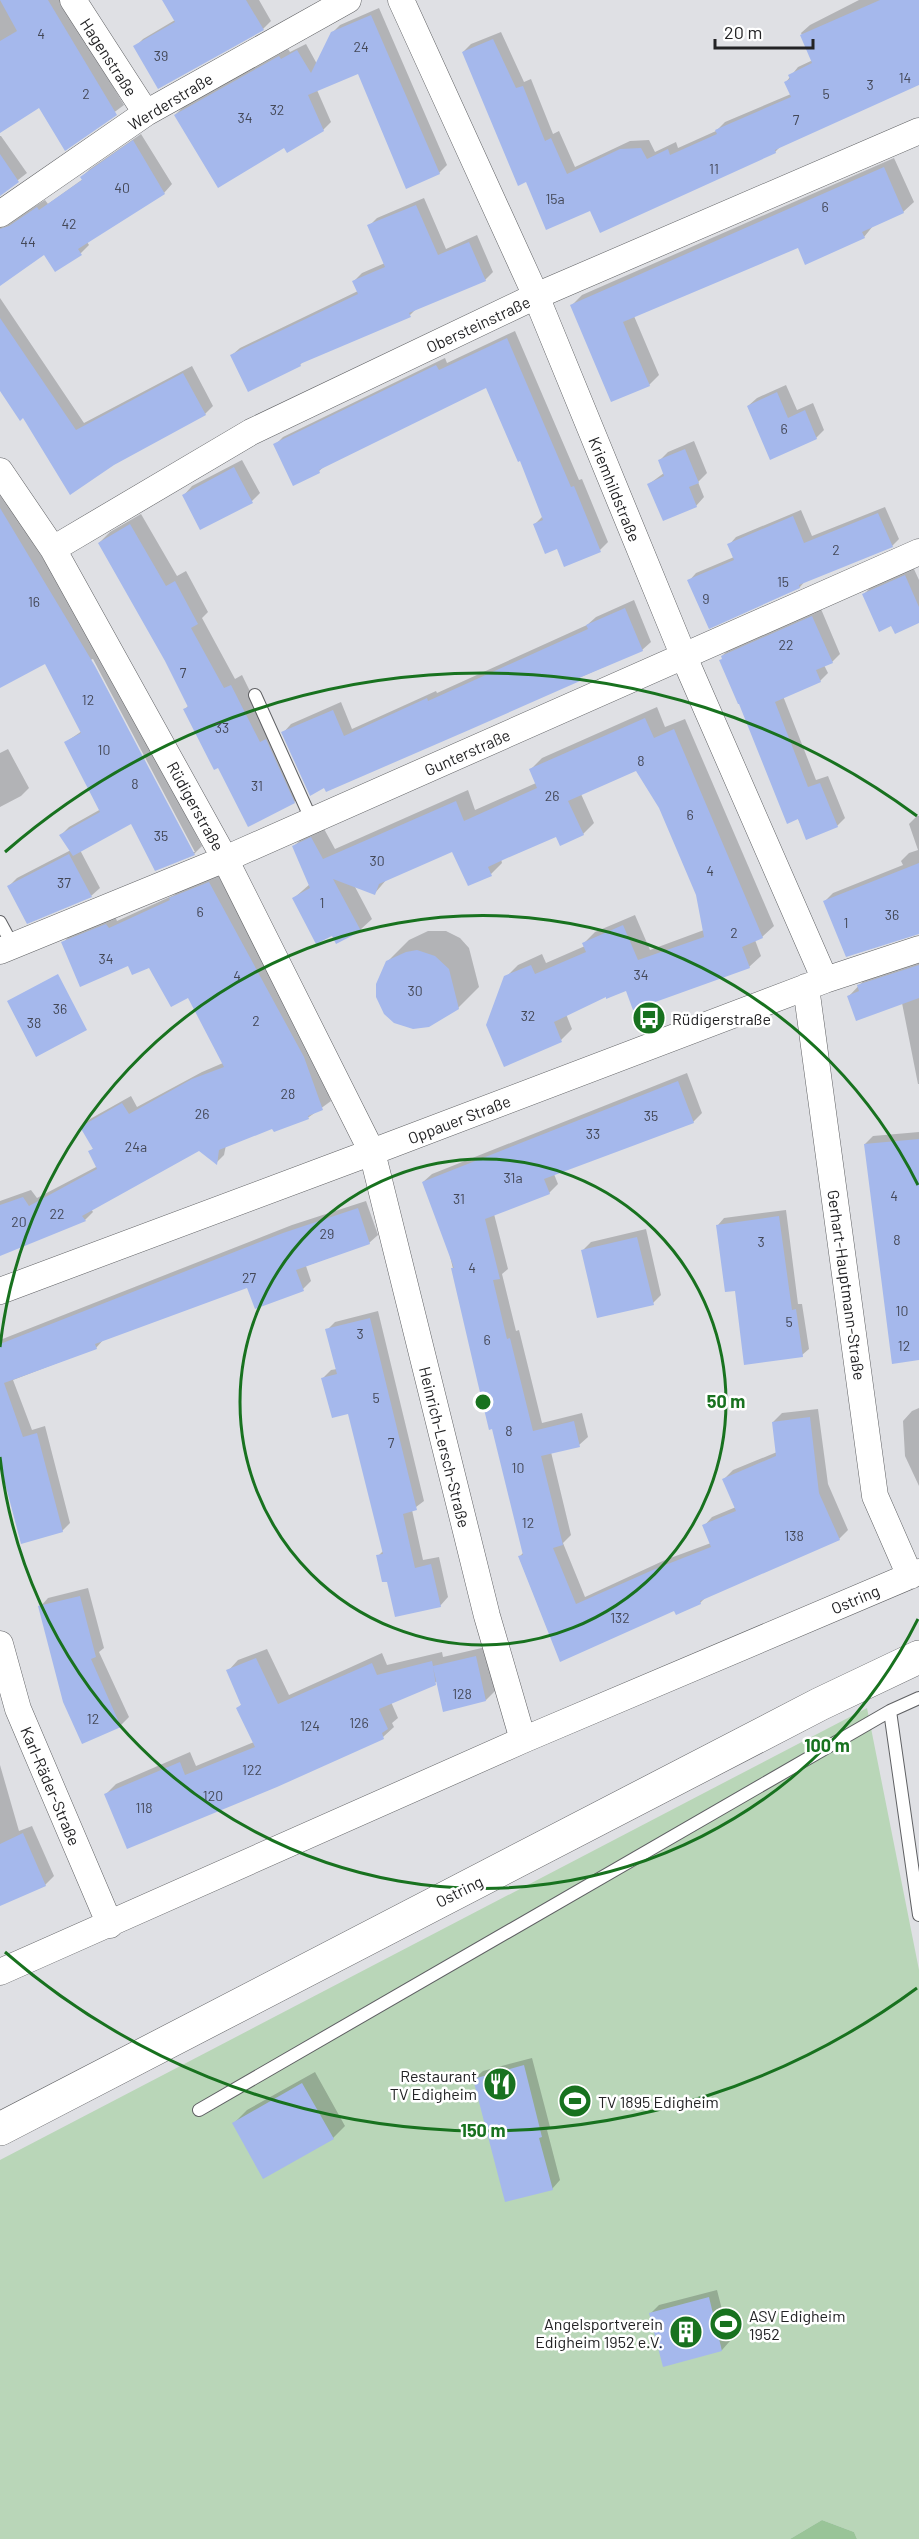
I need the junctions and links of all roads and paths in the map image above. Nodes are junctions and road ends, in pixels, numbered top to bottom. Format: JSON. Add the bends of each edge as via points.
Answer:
{"nodes":[{"id":1,"x":73,"y":0,"type":"edge"},
{"id":2,"x":348,"y":0,"type":"edge"},
{"id":3,"x":401,"y":0,"type":"edge"},
{"id":4,"x":146,"y":113,"type":"junction"},
{"id":5,"x":919,"y":131,"type":"edge"},
{"id":6,"x":0,"y":214,"type":"edge"},
{"id":7,"x":536,"y":296,"type":"junction"},
{"id":8,"x":0,"y":471,"type":"edge"},
{"id":9,"x":53,"y":549,"type":"junction"},
{"id":10,"x":919,"y":552,"type":"edge"},
{"id":11,"x":684,"y":657,"type":"junction"},
{"id":12,"x":255,"y":695,"type":"dead end"},
{"id":13,"x":312,"y":821,"type":"junction"},
{"id":14,"x":225,"y":859,"type":"junction"},
{"id":15,"x":0,"y":922,"type":"edge"},
{"id":16,"x":6,"y":949,"type":"edge"},
{"id":17,"x":919,"y":949,"type":"edge"},
{"id":18,"x":815,"y":983,"type":"junction"},
{"id":19,"x":372,"y":1152,"type":"junction"},
{"id":20,"x":0,"y":1291,"type":"edge"},
{"id":21,"x":915,"y":1574,"type":"edge"},
{"id":22,"x":0,"y":1644,"type":"edge"},
{"id":23,"x":919,"y":1657,"type":"edge"},
{"id":24,"x":919,"y":1698,"type":"edge"},
{"id":25,"x":890,"y":1711,"type":"junction"},
{"id":26,"x":524,"y":1740,"type":"junction"},
{"id":27,"x":919,"y":1915,"type":"edge"},
{"id":28,"x":110,"y":1925,"type":"junction"},
{"id":29,"x":0,"y":1972,"type":"edge"},
{"id":30,"x":199,"y":2110,"type":"dead end"},
{"id":31,"x":0,"y":2129,"type":"edge"}],
"edges":[{"from":1,"to":4,"type":"street","name":"Hagenstraße"},
{"from":2,"to":4,"type":"street","name":"Werderstraße"},
{"from":3,"to":7,"type":"street","name":"Kriemhildstraße"},
{"from":4,"to":6,"type":"street","name":"Werderstraße"},
{"from":5,"to":7,"type":"street","name":"Obersteinstraße"},
{"from":7,"to":9,"type":"street","name":"Obersteinstraße","via":[[251,432]]},
{"from":7,"to":11,"type":"street","name":"Kriemhildstraße"},
{"from":8,"to":9,"type":"street","name":"Rüdigerstraße"},
{"from":9,"to":14,"type":"street","name":"Rüdigerstraße"},
{"from":10,"to":11,"type":"street","name":"Gunterstraße"},
{"from":11,"to":13,"type":"street","name":"Gunterstraße"},
{"from":11,"to":18,"type":"street","name":"Kriemhildstraße"},
{"from":12,"to":13,"type":"lane"},
{"from":13,"to":14,"type":"street","name":"Gunterstraße"},
{"from":14,"to":16,"type":"street","name":"Gunterstraße"},
{"from":14,"to":19,"type":"street","name":"Rüdigerstraße"},
{"from":15,"to":16,"type":"lane","name":"Gunterstraße"},
{"from":17,"to":18,"type":"street","name":"Oppauer Straße"},
{"from":18,"to":19,"type":"street","name":"Oppauer Straße"},
{"from":18,"to":21,"type":"street","name":"Gerhart-Hauptmann-Straße","via":[[875,1496]]},
{"from":19,"to":20,"type":"street","name":"Oppauer Straße"},
{"from":19,"to":26,"type":"street","name":"Heinrich-Lersch-Straße","via":[[487,1616]]},
{"from":21,"to":26,"type":"street","name":"Ostring"},
{"from":22,"to":28,"type":"street","name":"Karl-Räder-Straße","via":[[18,1709]]},
{"from":23,"to":31,"type":"street","name":"Ostring","via":[[820,1704]]},
{"from":24,"to":25,"type":"lane"},
{"from":25,"to":27,"type":"lane"},
{"from":25,"to":30,"type":"lane"},
{"from":26,"to":28,"type":"street","name":"Ostring"},
{"from":28,"to":29,"type":"street","name":"Ostring"}]}
